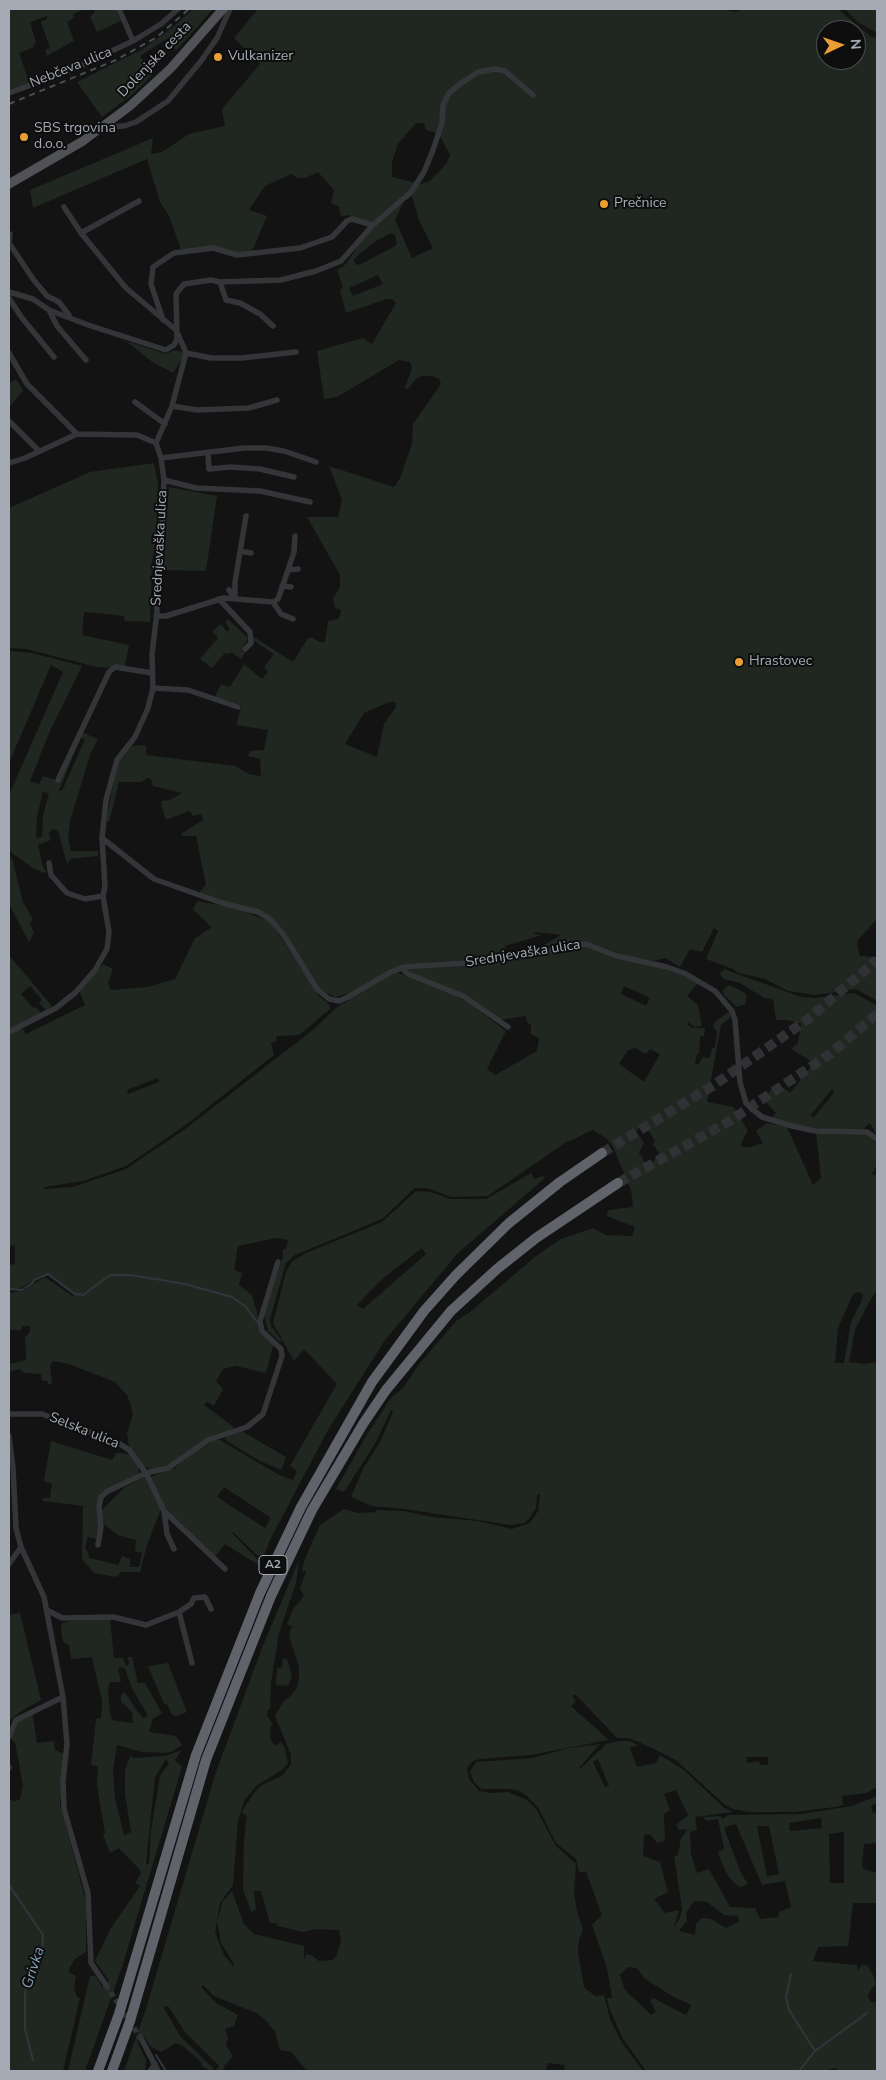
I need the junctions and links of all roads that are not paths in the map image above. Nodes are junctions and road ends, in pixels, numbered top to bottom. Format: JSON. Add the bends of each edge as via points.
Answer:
{"nodes":[{"id":1,"x":119,"y":9,"type":"edge"},
{"id":2,"x":178,"y":9,"type":"edge"},
{"id":3,"x":223,"y":9,"type":"edge"},
{"id":4,"x":230,"y":9,"type":"edge"},
{"id":5,"x":133,"y":41,"type":"junction"},
{"id":6,"x":9,"y":93,"type":"edge"},
{"id":7,"x":533,"y":95,"type":"dead end"},
{"id":8,"x":104,"y":127,"type":"junction"},
{"id":9,"x":9,"y":184,"type":"edge"},
{"id":10,"x":139,"y":201,"type":"dead end"},
{"id":11,"x":64,"y":207,"type":"dead end"},
{"id":12,"x":372,"y":225,"type":"junction"},
{"id":13,"x":81,"y":233,"type":"junction"},
{"id":14,"x":10,"y":234,"type":"dead end"},
{"id":15,"x":220,"y":282,"type":"junction"},
{"id":16,"x":9,"y":292,"type":"edge"},
{"id":17,"x":9,"y":298,"type":"edge"},
{"id":18,"x":49,"y":310,"type":"junction"},
{"id":19,"x":70,"y":317,"type":"junction"},
{"id":20,"x":163,"y":320,"type":"junction"},
{"id":21,"x":274,"y":326,"type":"dead end"},
{"id":22,"x":176,"y":330,"type":"junction"},
{"id":23,"x":296,"y":352,"type":"dead end"},
{"id":24,"x":9,"y":353,"type":"edge"},
{"id":25,"x":186,"y":353,"type":"junction"},
{"id":26,"x":54,"y":357,"type":"dead end"},
{"id":27,"x":86,"y":360,"type":"dead end"},
{"id":28,"x":277,"y":400,"type":"dead end"},
{"id":29,"x":135,"y":402,"type":"dead end"},
{"id":30,"x":172,"y":406,"type":"junction"},
{"id":31,"x":9,"y":421,"type":"edge"},
{"id":32,"x":165,"y":424,"type":"junction"},
{"id":33,"x":77,"y":434,"type":"junction"},
{"id":34,"x":156,"y":443,"type":"junction"},
{"id":35,"x":38,"y":450,"type":"junction"},
{"id":36,"x":208,"y":453,"type":"junction"},
{"id":37,"x":161,"y":458,"type":"junction"},
{"id":38,"x":9,"y":462,"type":"edge"},
{"id":39,"x":316,"y":462,"type":"dead end"},
{"id":40,"x":294,"y":477,"type":"dead end"},
{"id":41,"x":164,"y":480,"type":"junction"},
{"id":42,"x":310,"y":502,"type":"dead end"},
{"id":43,"x":246,"y":516,"type":"dead end"},
{"id":44,"x":295,"y":536,"type":"dead end"},
{"id":45,"x":240,"y":551,"type":"junction"},
{"id":46,"x":251,"y":553,"type":"dead end"},
{"id":47,"x":298,"y":569,"type":"dead end"},
{"id":48,"x":288,"y":570,"type":"junction"},
{"id":49,"x":282,"y":586,"type":"junction"},
{"id":50,"x":291,"y":586,"type":"dead end"},
{"id":51,"x":229,"y":590,"type":"dead end"},
{"id":52,"x":235,"y":598,"type":"junction"},
{"id":53,"x":219,"y":599,"type":"junction"},
{"id":54,"x":273,"y":602,"type":"junction"},
{"id":55,"x":156,"y":616,"type":"junction"},
{"id":56,"x":292,"y":619,"type":"dead end"},
{"id":57,"x":245,"y":649,"type":"dead end"},
{"id":58,"x":152,"y":673,"type":"junction"},
{"id":59,"x":154,"y":688,"type":"junction"},
{"id":60,"x":238,"y":707,"type":"dead end"},
{"id":61,"x":58,"y":780,"type":"dead end"},
{"id":62,"x":102,"y":838,"type":"junction"},
{"id":63,"x":49,"y":863,"type":"dead end"},
{"id":64,"x":102,"y":896,"type":"junction"},
{"id":65,"x":401,"y":968,"type":"junction"},
{"id":66,"x":508,"y":1027,"type":"dead end"},
{"id":67,"x":9,"y":1032,"type":"edge"},
{"id":68,"x":877,"y":1139,"type":"edge"},
{"id":69,"x":602,"y":1153,"type":"tunnel mouth"},
{"id":70,"x":618,"y":1183,"type":"tunnel mouth"},
{"id":71,"x":278,"y":1262,"type":"dead end"},
{"id":72,"x":9,"y":1414,"type":"edge"},
{"id":73,"x":9,"y":1436,"type":"edge"},
{"id":74,"x":146,"y":1473,"type":"junction"},
{"id":75,"x":164,"y":1511,"type":"junction"},
{"id":76,"x":98,"y":1545,"type":"dead end"},
{"id":77,"x":21,"y":1547,"type":"junction"},
{"id":78,"x":174,"y":1549,"type":"dead end"},
{"id":79,"x":9,"y":1564,"type":"edge"},
{"id":80,"x":224,"y":1569,"type":"dead end"},
{"id":81,"x":211,"y":1609,"type":"dead end"},
{"id":82,"x":47,"y":1610,"type":"junction"},
{"id":83,"x":179,"y":1612,"type":"junction"},
{"id":84,"x":192,"y":1663,"type":"dead end"},
{"id":85,"x":63,"y":1697,"type":"junction"},
{"id":86,"x":16,"y":1720,"type":"junction"},
{"id":87,"x":9,"y":1725,"type":"edge"},
{"id":88,"x":9,"y":1737,"type":"edge"},
{"id":89,"x":106,"y":1985,"type":"tunnel mouth"},
{"id":90,"x":142,"y":2040,"type":"tunnel mouth"},
{"id":91,"x":155,"y":2064,"type":"junction"},
{"id":92,"x":98,"y":2071,"type":"edge"},
{"id":93,"x":112,"y":2071,"type":"edge"},
{"id":94,"x":150,"y":2071,"type":"edge"},
{"id":95,"x":158,"y":2071,"type":"edge"}],
"edges":[{"from":1,"to":5,"type":"street"},
{"from":2,"to":5,"type":"street","name":"Nebčeva ulica"},
{"from":3,"to":8,"type":"main road","name":"Dolenjska cesta","via":[[150,89]]},
{"from":4,"to":8,"type":"street","name":"Dolenjska cesta","via":[[217,38],[168,101],[136,122]]},
{"from":5,"to":6,"type":"street","name":"Nebčeva ulica","via":[[67,72]]},
{"from":7,"to":12,"type":"street","via":[[505,71],[495,69],[478,72],[449,93],[424,172],[411,192]]},
{"from":8,"to":9,"type":"main road","name":"Dolenjska cesta"},
{"from":10,"to":13,"type":"street"},
{"from":11,"to":13,"type":"street"},
{"from":12,"to":15,"type":"street","via":[[341,261],[316,271],[282,280]]},
{"from":12,"to":20,"type":"street","via":[[352,219],[332,237],[300,248],[237,255],[213,248],[174,253],[153,267],[151,284]]},
{"from":13,"to":20,"type":"street","via":[[126,288]]},
{"from":14,"to":19,"type":"street","via":[[9,243],[32,279],[47,296],[59,302]]},
{"from":15,"to":21,"type":"street","via":[[226,300],[253,310]]},
{"from":15,"to":22,"type":"street","via":[[194,282],[179,288],[176,294]]},
{"from":16,"to":18,"type":"street","via":[[33,299]]},
{"from":17,"to":26,"type":"street"},
{"from":18,"to":19,"type":"street"},
{"from":18,"to":27,"type":"street","via":[[57,326]]},
{"from":19,"to":22,"type":"street","via":[[88,326],[166,350],[177,339]]},
{"from":20,"to":22,"type":"street"},
{"from":22,"to":25,"type":"street"},
{"from":23,"to":25,"type":"street","via":[[242,358],[211,358]]},
{"from":24,"to":33,"type":"street","via":[[27,384]]},
{"from":25,"to":30,"type":"street"},
{"from":28,"to":30,"type":"street","via":[[249,408],[196,410]]},
{"from":29,"to":32,"type":"street"},
{"from":30,"to":32,"type":"street"},
{"from":31,"to":35,"type":"street"},
{"from":32,"to":34,"type":"street"},
{"from":33,"to":34,"type":"street","via":[[137,435]]},
{"from":33,"to":35,"type":"street"},
{"from":34,"to":37,"type":"street","name":"Srednjevaška ulica"},
{"from":35,"to":38,"type":"street"},
{"from":36,"to":37,"type":"street"},
{"from":36,"to":39,"type":"street","via":[[266,448]]},
{"from":36,"to":40,"type":"street","via":[[209,469],[260,469]]},
{"from":37,"to":41,"type":"street","name":"Srednjevaška ulica"},
{"from":41,"to":42,"type":"street","name":"Srednjevaška ulica","via":[[196,488],[260,491]]},
{"from":41,"to":55,"type":"street","name":"Srednjevaška ulica","via":[[156,571]]},
{"from":43,"to":45,"type":"street"},
{"from":44,"to":48,"type":"street"},
{"from":45,"to":46,"type":"street"},
{"from":45,"to":52,"type":"street"},
{"from":47,"to":48,"type":"street"},
{"from":48,"to":49,"type":"street"},
{"from":49,"to":50,"type":"street"},
{"from":49,"to":54,"type":"street","via":[[278,599]]},
{"from":51,"to":52,"type":"street"},
{"from":52,"to":53,"type":"street","name":"Srednjevaška ulica"},
{"from":52,"to":54,"type":"street","name":"Srednjevaška ulica"},
{"from":53,"to":55,"type":"street","name":"Srednjevaška ulica","via":[[166,616]]},
{"from":53,"to":57,"type":"street","via":[[250,632],[251,643]]},
{"from":54,"to":56,"type":"street","via":[[281,614]]},
{"from":55,"to":58,"type":"street","name":"Srednjevaška ulica"},
{"from":58,"to":59,"type":"street","name":"Srednjevaška ulica"},
{"from":58,"to":61,"type":"street","via":[[115,667],[109,672]]},
{"from":59,"to":60,"type":"street","via":[[188,690]]},
{"from":59,"to":62,"type":"street","name":"Srednjevaška ulica","via":[[135,737],[123,750],[114,769]]},
{"from":62,"to":64,"type":"street","name":"Srednjevaška ulica","via":[[105,886]]},
{"from":62,"to":65,"type":"street","name":"Srednjevaška ulica","via":[[154,879],[258,912],[270,919],[284,934],[317,988],[329,999],[339,1001],[348,998]]},
{"from":63,"to":64,"type":"street","via":[[51,874],[67,893],[85,899]]},
{"from":64,"to":67,"type":"street","name":"Srednjevaška ulica","via":[[109,940],[94,970],[76,992],[56,1008]]},
{"from":65,"to":66,"type":"street","via":[[408,974],[462,996]]},
{"from":65,"to":68,"type":"street","name":"Srednjevaška ulica","via":[[494,961],[586,944],[617,956],[667,967],[709,986],[732,1011],[740,1082],[746,1103],[751,1108],[762,1117],[792,1126],[815,1131],[867,1132]]},
{"from":69,"to":92,"type":"highway","number":"A2","via":[[509,1223],[424,1311],[372,1382],[306,1499],[260,1593],[196,1755],[119,2014]]},
{"from":70,"to":93,"type":"highway","number":"A2","via":[[536,1238],[496,1269],[451,1311],[363,1424],[312,1510],[270,1596],[206,1760],[130,2021]]},
{"from":71,"to":74,"type":"street","via":[[260,1321],[262,1331],[281,1349],[282,1356],[263,1414],[248,1427],[208,1440],[168,1468]]},
{"from":72,"to":74,"type":"street","name":"Selska ulica","via":[[42,1414],[117,1442],[137,1459]]},
{"from":73,"to":77,"type":"street","via":[[14,1517]]},
{"from":74,"to":75,"type":"street","name":"Selska ulica"},
{"from":74,"to":76,"type":"street","via":[[108,1491],[101,1498]]},
{"from":75,"to":78,"type":"street","via":[[167,1534]]},
{"from":75,"to":80,"type":"street"},
{"from":77,"to":79,"type":"street"},
{"from":77,"to":82,"type":"street","via":[[37,1579]]},
{"from":81,"to":83,"type":"street","via":[[205,1596],[194,1598]]},
{"from":82,"to":83,"type":"street","via":[[62,1618],[113,1617],[146,1625]]},
{"from":82,"to":85,"type":"street"},
{"from":83,"to":84,"type":"street"},
{"from":85,"to":86,"type":"street"},
{"from":85,"to":89,"type":"street","via":[[67,1744],[64,1809],[88,1894],[91,1964]]},
{"from":86,"to":87,"type":"street"},
{"from":86,"to":88,"type":"street"},
{"from":90,"to":91,"type":"street"},
{"from":91,"to":94,"type":"street"},
{"from":91,"to":95,"type":"street"}]}
